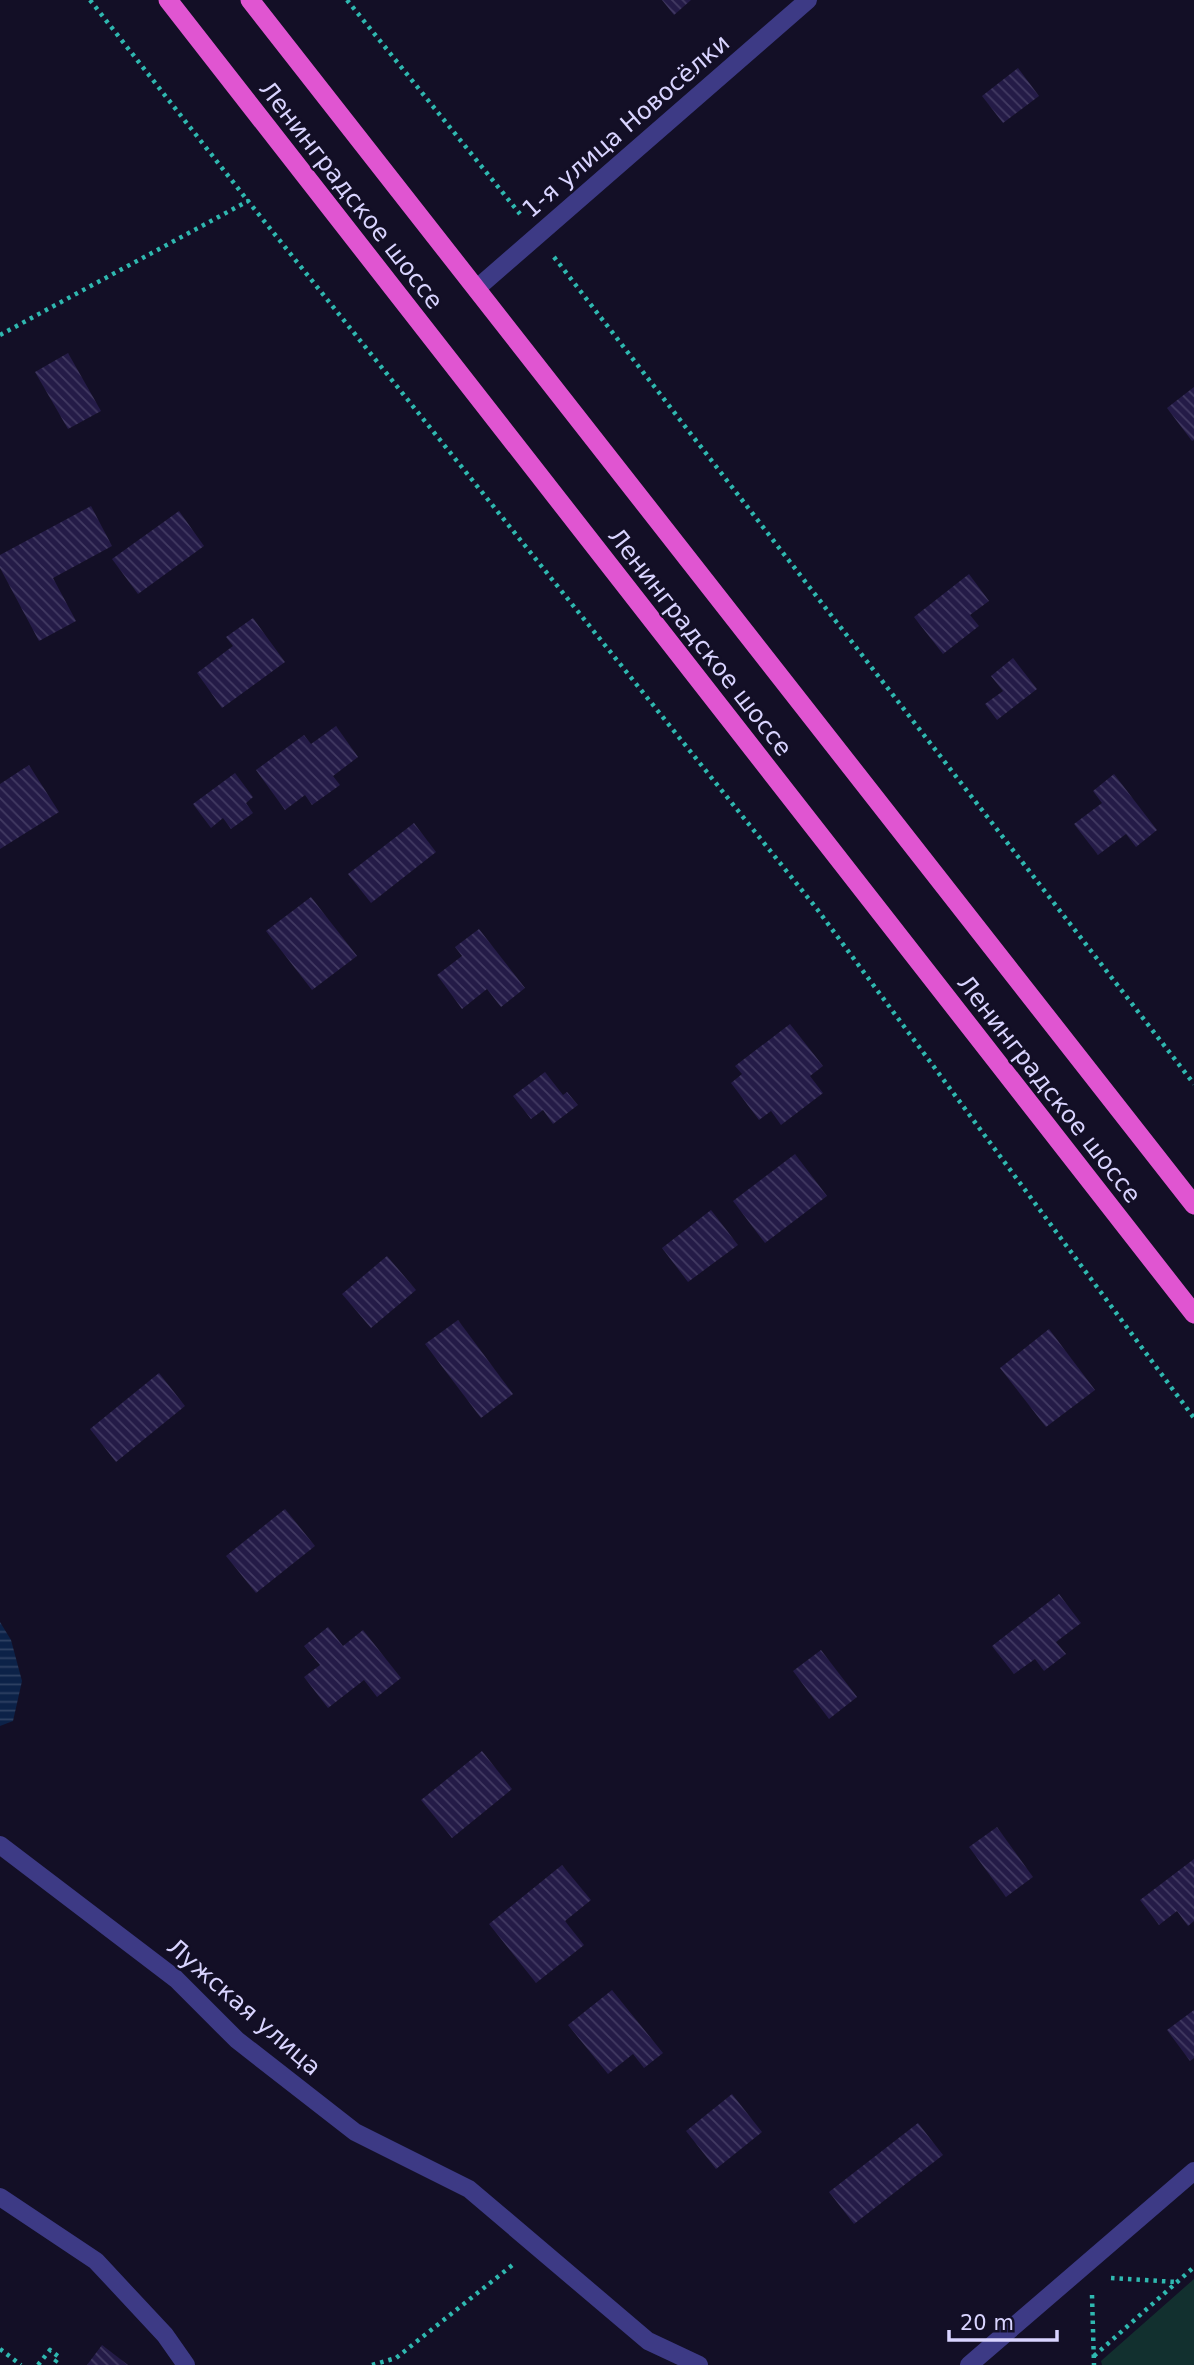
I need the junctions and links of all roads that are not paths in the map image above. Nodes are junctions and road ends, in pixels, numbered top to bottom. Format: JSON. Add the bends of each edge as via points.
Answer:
{"nodes":[{"id":1,"x":168,"y":0,"type":"edge"},
{"id":2,"x":250,"y":0,"type":"edge"},
{"id":3,"x":808,"y":0,"type":"edge"},
{"id":4,"x":477,"y":289,"type":"junction"},
{"id":5,"x":1194,"y":1205,"type":"edge"},
{"id":6,"x":1194,"y":1314,"type":"edge"},
{"id":7,"x":0,"y":1845,"type":"edge"},
{"id":8,"x":1194,"y":2171,"type":"edge"},
{"id":9,"x":0,"y":2197,"type":"edge"},
{"id":10,"x":186,"y":2365,"type":"edge"},
{"id":11,"x":699,"y":2365,"type":"edge"},
{"id":12,"x":969,"y":2365,"type":"edge"}],
"edges":[{"from":1,"to":6,"type":"highway","name":"Ленинградское шоссе"},
{"from":2,"to":4,"type":"highway","name":"Ленинградское шоссе"},
{"from":3,"to":4,"type":"street","name":"1-я улица Новосёлки"},
{"from":4,"to":5,"type":"highway","name":"Ленинградское шоссе"},
{"from":7,"to":11,"type":"street","name":"Лужская улица","via":[[176,1979],[237,2040],[355,2132],[469,2189],[648,2341]]},
{"from":8,"to":12,"type":"street"},
{"from":9,"to":10,"type":"street","via":[[96,2261],[165,2335]]}]}
